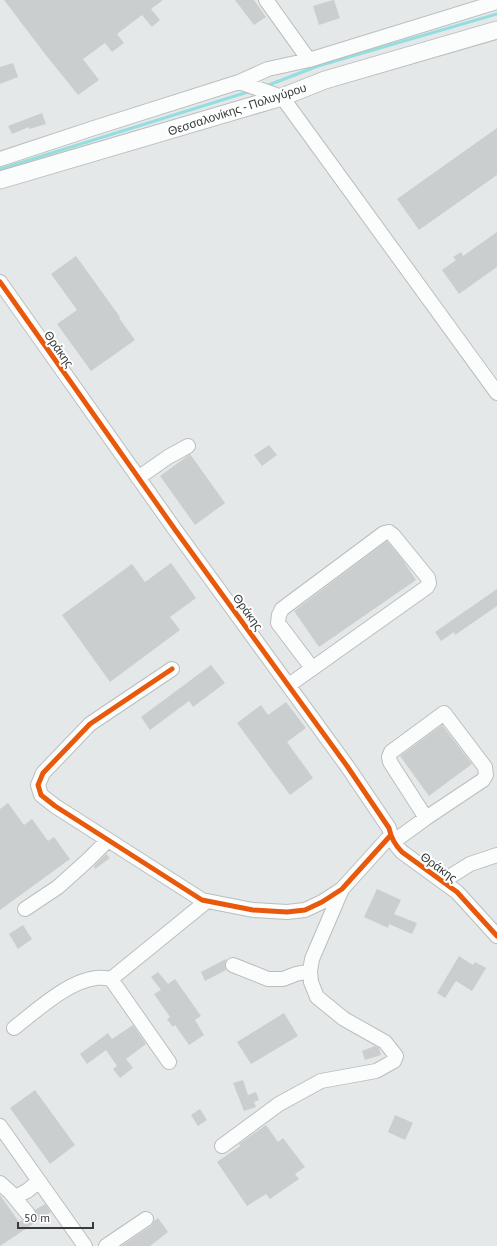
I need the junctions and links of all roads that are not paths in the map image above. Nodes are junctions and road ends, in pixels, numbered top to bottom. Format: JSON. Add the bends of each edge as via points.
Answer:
{"nodes":[{"id":1,"x":266,"y":0,"type":"edge"},
{"id":2,"x":497,"y":2,"type":"edge"},
{"id":3,"x":497,"y":30,"type":"edge"},
{"id":4,"x":309,"y":60,"type":"junction"},
{"id":5,"x":239,"y":82,"type":"junction"},
{"id":6,"x":282,"y":97,"type":"junction"},
{"id":7,"x":0,"y":159,"type":"edge"},
{"id":8,"x":0,"y":180,"type":"edge"},
{"id":9,"x":0,"y":282,"type":"edge"},
{"id":10,"x":497,"y":393,"type":"edge"},
{"id":11,"x":188,"y":446,"type":"dead end"},
{"id":12,"x":138,"y":478,"type":"junction"},
{"id":13,"x":312,"y":668,"type":"junction"},
{"id":14,"x":172,"y":669,"type":"dead end"},
{"id":15,"x":289,"y":685,"type":"junction"},
{"id":16,"x":426,"y":818,"type":"junction"},
{"id":17,"x":392,"y":839,"type":"junction"},
{"id":18,"x":108,"y":840,"type":"junction"},
{"id":19,"x":497,"y":855,"type":"edge"},
{"id":20,"x":443,"y":881,"type":"junction"},
{"id":21,"x":342,"y":889,"type":"junction"},
{"id":22,"x":207,"y":901,"type":"junction"},
{"id":23,"x":25,"y":910,"type":"dead end"},
{"id":24,"x":497,"y":936,"type":"edge"},
{"id":25,"x":233,"y":965,"type":"dead end"},
{"id":26,"x":310,"y":971,"type":"junction"},
{"id":27,"x":111,"y":979,"type":"junction"},
{"id":28,"x":14,"y":1028,"type":"dead end"},
{"id":29,"x":169,"y":1062,"type":"dead end"},
{"id":30,"x":0,"y":1126,"type":"edge"},
{"id":31,"x":222,"y":1146,"type":"dead end"},
{"id":32,"x":39,"y":1181,"type":"junction"},
{"id":33,"x":0,"y":1183,"type":"edge"},
{"id":34,"x":15,"y":1197,"type":"junction"},
{"id":35,"x":28,"y":1214,"type":"dead end"},
{"id":36,"x":146,"y":1219,"type":"dead end"},
{"id":37,"x":85,"y":1246,"type":"edge"},
{"id":38,"x":106,"y":1246,"type":"edge"}],
"edges":[{"from":1,"to":4,"type":"street"},
{"from":2,"to":4,"type":"street"},
{"from":3,"to":6,"type":"main road","name":"Θεσσαλονίκης - Πολυγύρου","via":[[325,80]]},
{"from":4,"to":5,"type":"street","via":[[268,68]]},
{"from":5,"to":6,"type":"street"},
{"from":5,"to":7,"type":"street"},
{"from":6,"to":8,"type":"main road","name":"Θεσσαλονίκης - Πολυγύρου"},
{"from":6,"to":10,"type":"street"},
{"from":9,"to":12,"type":"street","name":"Θράκης"},
{"from":11,"to":12,"type":"street"},
{"from":12,"to":15,"type":"street","name":"Θράκης"},
{"from":13,"to":13,"type":"street","via":[[428,587],[428,578],[389,532],[384,533],[282,608],[278,623]]},
{"from":13,"to":15,"type":"street"},
{"from":14,"to":18,"type":"street","via":[[90,724],[43,773],[38,785],[42,795],[55,806]]},
{"from":15,"to":17,"type":"street","name":"Θράκης","via":[[389,828]]},
{"from":16,"to":16,"type":"street","via":[[388,759],[391,752],[444,713],[485,767],[486,775],[483,780]]},
{"from":16,"to":17,"type":"street"},
{"from":17,"to":20,"type":"street","name":"Θράκης","via":[[402,852]]},
{"from":17,"to":21,"type":"street"},
{"from":18,"to":22,"type":"street"},
{"from":18,"to":23,"type":"street","via":[[58,888]]},
{"from":19,"to":20,"type":"street","via":[[470,864]]},
{"from":20,"to":24,"type":"street","name":"Θράκης","via":[[457,892]]},
{"from":21,"to":22,"type":"street","via":[[305,910],[287,912],[253,910]]},
{"from":21,"to":26,"type":"street","via":[[312,959]]},
{"from":22,"to":27,"type":"street"},
{"from":25,"to":26,"type":"street","via":[[268,978],[282,979]]},
{"from":26,"to":31,"type":"street","via":[[316,997],[344,1019],[385,1042],[396,1056],[394,1062],[376,1071],[321,1081],[279,1104]]},
{"from":27,"to":28,"type":"street","via":[[84,980],[52,998]]},
{"from":27,"to":29,"type":"street"},
{"from":30,"to":32,"type":"street"},
{"from":32,"to":34,"type":"street"},
{"from":32,"to":37,"type":"street"},
{"from":33,"to":34,"type":"street"},
{"from":34,"to":35,"type":"street"},
{"from":36,"to":38,"type":"street"}]}
